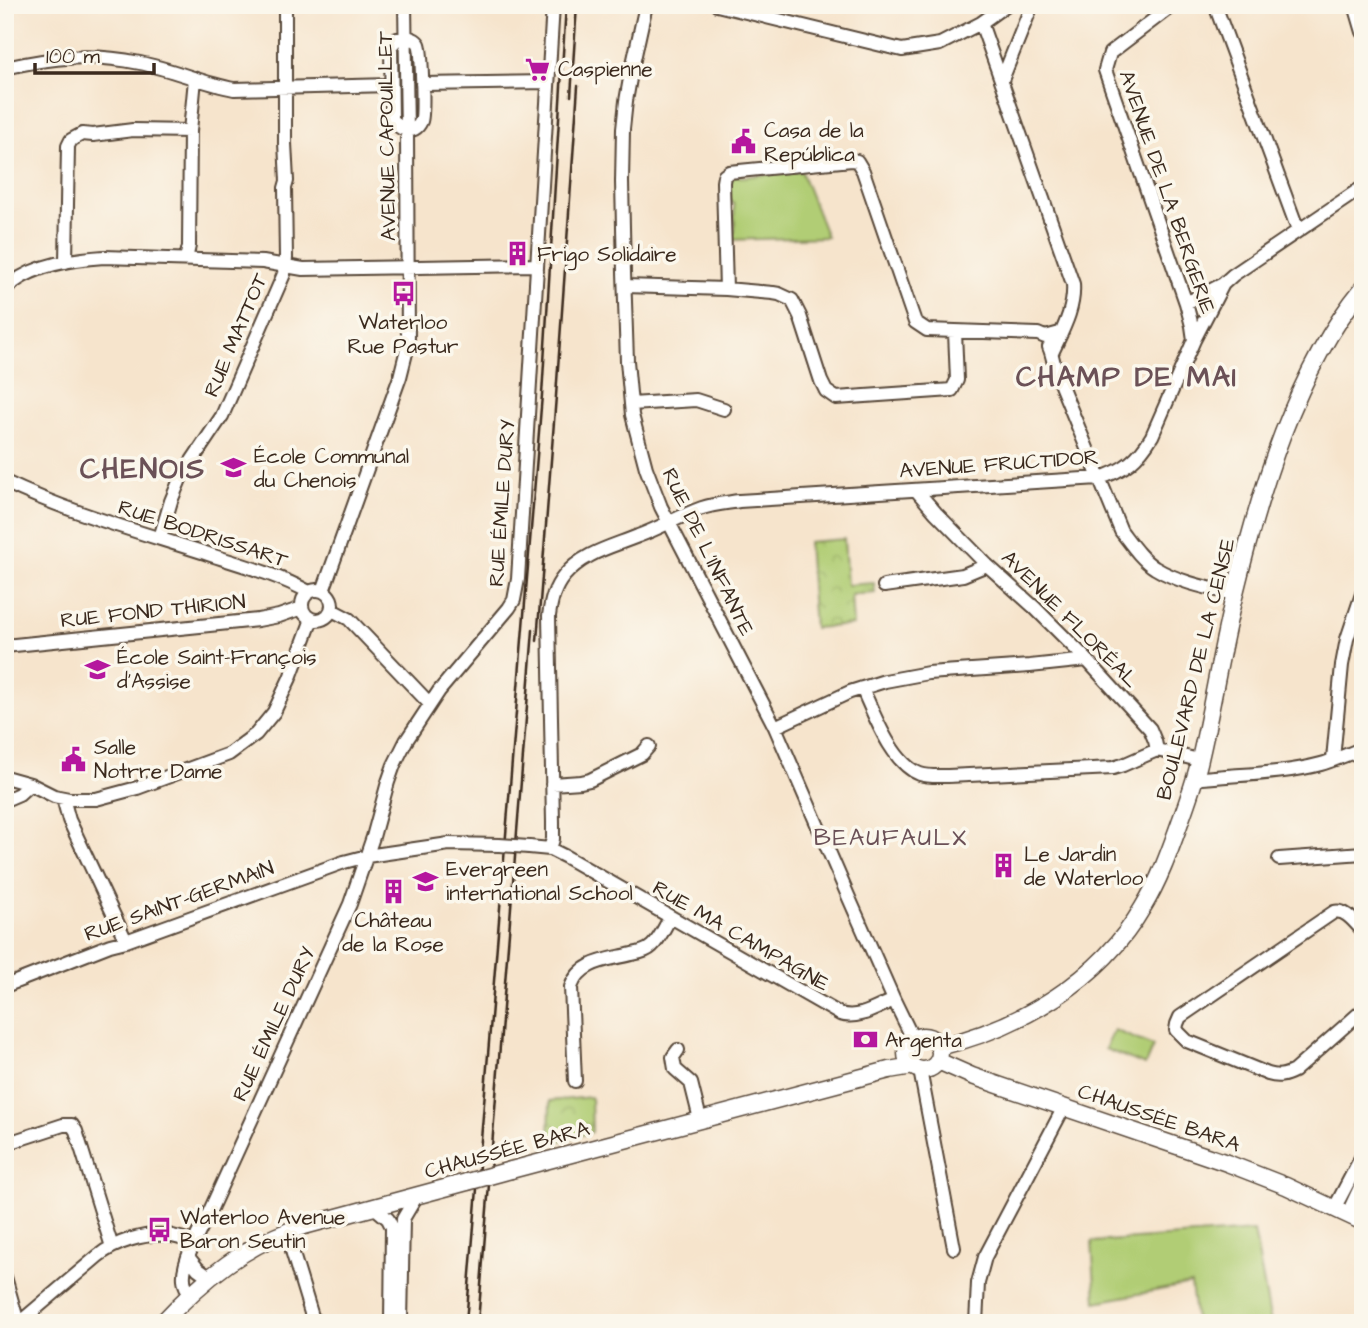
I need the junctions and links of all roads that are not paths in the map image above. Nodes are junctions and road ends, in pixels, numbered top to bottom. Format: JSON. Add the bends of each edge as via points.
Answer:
{"nodes":[{"id":1,"x":285,"y":5,"type":"edge"},
{"id":2,"x":405,"y":5,"type":"edge"},
{"id":3,"x":553,"y":5,"type":"edge"},
{"id":4,"x":646,"y":5,"type":"edge"},
{"id":5,"x":717,"y":5,"type":"edge"},
{"id":6,"x":1006,"y":5,"type":"edge"},
{"id":7,"x":1032,"y":5,"type":"edge"},
{"id":8,"x":1173,"y":5,"type":"edge"},
{"id":9,"x":1215,"y":5,"type":"edge"},
{"id":10,"x":1354,"y":5,"type":"edge"},
{"id":11,"x":981,"y":23,"type":"junction"},
{"id":12,"x":1363,"y":32,"type":"edge"},
{"id":13,"x":405,"y":37,"type":"junction"},
{"id":14,"x":5,"y":68,"type":"edge"},
{"id":15,"x":195,"y":79,"type":"junction"},
{"id":16,"x":1002,"y":80,"type":"junction"},
{"id":17,"x":548,"y":82,"type":"junction"},
{"id":18,"x":422,"y":84,"type":"junction"},
{"id":19,"x":391,"y":85,"type":"junction"},
{"id":20,"x":285,"y":87,"type":"junction"},
{"id":21,"x":190,"y":131,"type":"junction"},
{"id":22,"x":407,"y":131,"type":"junction"},
{"id":23,"x":1363,"y":187,"type":"edge"},
{"id":24,"x":1298,"y":230,"type":"junction"},
{"id":25,"x":186,"y":259,"type":"junction"},
{"id":26,"x":66,"y":262,"type":"junction"},
{"id":27,"x":537,"y":265,"type":"junction"},
{"id":28,"x":285,"y":266,"type":"junction"},
{"id":29,"x":408,"y":267,"type":"junction"},
{"id":30,"x":1223,"y":284,"type":"junction"},
{"id":31,"x":625,"y":286,"type":"junction"},
{"id":32,"x":1363,"y":288,"type":"edge"},
{"id":33,"x":726,"y":289,"type":"junction"},
{"id":34,"x":5,"y":290,"type":"edge"},
{"id":35,"x":1186,"y":303,"type":"junction"},
{"id":36,"x":956,"y":332,"type":"junction"},
{"id":37,"x":1060,"y":333,"type":"junction"},
{"id":38,"x":1045,"y":337,"type":"junction"},
{"id":39,"x":1194,"y":340,"type":"junction"},
{"id":40,"x":1052,"y":353,"type":"junction"},
{"id":41,"x":631,"y":404,"type":"junction"},
{"id":42,"x":724,"y":409,"type":"dead end"},
{"id":43,"x":1099,"y":478,"type":"junction"},
{"id":44,"x":5,"y":482,"type":"edge"},
{"id":45,"x":916,"y":490,"type":"junction"},
{"id":46,"x":669,"y":523,"type":"junction"},
{"id":47,"x":160,"y":538,"type":"junction"},
{"id":48,"x":987,"y":565,"type":"junction"},
{"id":49,"x":884,"y":586,"type":"dead end"},
{"id":50,"x":316,"y":591,"type":"junction"},
{"id":51,"x":1363,"y":591,"type":"edge"},
{"id":52,"x":1234,"y":594,"type":"junction"},
{"id":53,"x":302,"y":608,"type":"junction"},
{"id":54,"x":332,"y":610,"type":"junction"},
{"id":55,"x":312,"y":620,"type":"junction"},
{"id":56,"x":5,"y":646,"type":"edge"},
{"id":57,"x":1087,"y":660,"type":"junction"},
{"id":58,"x":862,"y":688,"type":"junction"},
{"id":59,"x":430,"y":704,"type":"junction"},
{"id":60,"x":775,"y":727,"type":"junction"},
{"id":61,"x":649,"y":746,"type":"dead end"},
{"id":62,"x":1363,"y":748,"type":"edge"},
{"id":63,"x":1157,"y":750,"type":"junction"},
{"id":64,"x":1333,"y":759,"type":"junction"},
{"id":65,"x":1199,"y":760,"type":"junction"},
{"id":66,"x":5,"y":777,"type":"edge"},
{"id":67,"x":1194,"y":779,"type":"junction"},
{"id":68,"x":30,"y":784,"type":"junction"},
{"id":69,"x":552,"y":784,"type":"junction"},
{"id":70,"x":63,"y":798,"type":"junction"},
{"id":71,"x":5,"y":800,"type":"edge"},
{"id":72,"x":538,"y":848,"type":"junction"},
{"id":73,"x":1363,"y":853,"type":"edge"},
{"id":74,"x":367,"y":856,"type":"junction"},
{"id":75,"x":1279,"y":859,"type":"dead end"},
{"id":76,"x":670,"y":918,"type":"junction"},
{"id":77,"x":1363,"y":931,"type":"edge"},
{"id":78,"x":125,"y":941,"type":"junction"},
{"id":79,"x":5,"y":986,"type":"edge"},
{"id":80,"x":894,"y":1000,"type":"junction"},
{"id":81,"x":1363,"y":1010,"type":"edge"},
{"id":82,"x":914,"y":1039,"type":"junction"},
{"id":83,"x":678,"y":1050,"type":"dead end"},
{"id":84,"x":939,"y":1054,"type":"junction"},
{"id":85,"x":913,"y":1064,"type":"junction"},
{"id":86,"x":575,"y":1081,"type":"dead end"},
{"id":87,"x":1064,"y":1107,"type":"junction"},
{"id":88,"x":700,"y":1119,"type":"junction"},
{"id":89,"x":5,"y":1144,"type":"edge"},
{"id":90,"x":1363,"y":1154,"type":"edge"},
{"id":91,"x":1363,"y":1181,"type":"edge"},
{"id":92,"x":416,"y":1197,"type":"junction"},
{"id":93,"x":399,"y":1201,"type":"junction"},
{"id":94,"x":374,"y":1207,"type":"junction"},
{"id":95,"x":1341,"y":1212,"type":"junction"},
{"id":96,"x":1363,"y":1222,"type":"edge"},
{"id":97,"x":392,"y":1227,"type":"junction"},
{"id":98,"x":286,"y":1231,"type":"junction"},
{"id":99,"x":194,"y":1242,"type":"junction"},
{"id":100,"x":112,"y":1247,"type":"junction"},
{"id":101,"x":954,"y":1248,"type":"dead end"},
{"id":102,"x":189,"y":1258,"type":"junction"},
{"id":103,"x":209,"y":1276,"type":"junction"},
{"id":104,"x":5,"y":1277,"type":"edge"},
{"id":105,"x":191,"y":1294,"type":"junction"},
{"id":106,"x":19,"y":1323,"type":"edge"},
{"id":107,"x":162,"y":1323,"type":"edge"},
{"id":108,"x":314,"y":1323,"type":"edge"},
{"id":109,"x":391,"y":1323,"type":"edge"},
{"id":110,"x":401,"y":1323,"type":"edge"},
{"id":111,"x":976,"y":1323,"type":"edge"}],
"edges":[{"from":1,"to":20,"type":"street","name":"RUE MATTOT"},
{"from":2,"to":13,"type":"street","name":"AVENUE CAPOUILLET"},
{"from":3,"to":17,"type":"street","name":"RUE ÉMILE DURY"},
{"from":4,"to":31,"type":"street","name":"RUE DE L'INFANTE","via":[[623,129]]},
{"from":5,"to":11,"type":"street","via":[[902,50],[940,44]]},
{"from":6,"to":11,"type":"street"},
{"from":7,"to":16,"type":"street"},
{"from":8,"to":35,"type":"street","name":"AVENUE DE LA BERGERIE","via":[[1110,53],[1105,70]]},
{"from":9,"to":24,"type":"street"},
{"from":10,"to":12,"type":"street"},
{"from":11,"to":16,"type":"street"},
{"from":13,"to":18,"type":"street","via":[[413,38],[421,49]]},
{"from":13,"to":19,"type":"street","via":[[391,46]]},
{"from":13,"to":22,"type":"street","name":"AVENUE CAPOUILLET"},
{"from":14,"to":15,"type":"street","via":[[66,57],[100,58],[140,63]]},
{"from":15,"to":20,"type":"street","via":[[234,89]]},
{"from":15,"to":21,"type":"street"},
{"from":16,"to":37,"type":"street","via":[[1072,277],[1073,300]]},
{"from":17,"to":18,"type":"street"},
{"from":17,"to":27,"type":"street","name":"RUE ÉMILE DURY"},
{"from":18,"to":22,"type":"street","via":[[422,118]]},
{"from":19,"to":20,"type":"street"},
{"from":19,"to":22,"type":"street","via":[[392,118]]},
{"from":20,"to":28,"type":"street","name":"RUE MATTOT"},
{"from":21,"to":25,"type":"street"},
{"from":21,"to":26,"type":"street","via":[[133,131],[71,140]]},
{"from":22,"to":29,"type":"street","name":"AVENUE CAPOUILLET"},
{"from":23,"to":24,"type":"street","name":"AVENUE FRUCTIDOR"},
{"from":24,"to":30,"type":"street","name":"AVENUE FRUCTIDOR"},
{"from":25,"to":26,"type":"street","via":[[104,257]]},
{"from":25,"to":28,"type":"street"},
{"from":26,"to":34,"type":"street","via":[[20,277]]},
{"from":27,"to":29,"type":"street"},
{"from":27,"to":59,"type":"street","name":"RUE ÉMILE DURY","via":[[517,592]]},
{"from":28,"to":29,"type":"street"},
{"from":28,"to":47,"type":"street","name":"RUE MATTOT","via":[[222,416],[181,477]]},
{"from":29,"to":50,"type":"street","name":"AVENUE CAPOUILLET","via":[[409,331],[402,370]]},
{"from":30,"to":35,"type":"street","name":"AVENUE FRUCTIDOR"},
{"from":30,"to":39,"type":"street","name":"AVENUE FRUCTIDOR"},
{"from":31,"to":33,"type":"street"},
{"from":31,"to":41,"type":"street","name":"RUE DE L'INFANTE"},
{"from":32,"to":52,"type":"main road","name":"BOULEVARD DE LA CENSE","via":[[1319,355],[1285,427],[1263,485]]},
{"from":33,"to":36,"type":"street","via":[[779,294],[792,300],[821,381],[836,397],[952,390],[957,380]]},
{"from":33,"to":36,"type":"street","via":[[724,176],[852,160],[863,171],[915,322],[927,330]]},
{"from":35,"to":39,"type":"street","name":"AVENUE DE LA BERGERIE"},
{"from":36,"to":38,"type":"street"},
{"from":37,"to":38,"type":"street"},
{"from":37,"to":40,"type":"street"},
{"from":38,"to":40,"type":"street"},
{"from":39,"to":43,"type":"street","name":"AVENUE FRUCTIDOR","via":[[1144,449],[1124,468]]},
{"from":40,"to":43,"type":"street"},
{"from":41,"to":42,"type":"street","via":[[695,400]]},
{"from":41,"to":46,"type":"street","name":"RUE DE L'INFANTE","via":[[653,488]]},
{"from":43,"to":45,"type":"street","name":"AVENUE FRUCTIDOR"},
{"from":43,"to":52,"type":"street","via":[[1121,531],[1154,567],[1178,579]]},
{"from":44,"to":47,"type":"street","name":"RUE BODRISSART","via":[[94,519]]},
{"from":45,"to":46,"type":"street","name":"AVENUE FRUCTIDOR","via":[[715,505]]},
{"from":45,"to":48,"type":"street","name":"AVENUE FLORÉAL"},
{"from":46,"to":60,"type":"street","name":"RUE DE L'INFANTE"},
{"from":46,"to":69,"type":"street","name":"AVENUE FRUCTIDOR","via":[[589,555],[565,575],[553,593],[549,616]]},
{"from":47,"to":50,"type":"street","name":"RUE BODRISSART"},
{"from":48,"to":49,"type":"street","via":[[963,575]]},
{"from":48,"to":57,"type":"street","name":"AVENUE FLORÉAL"},
{"from":50,"to":53,"type":"street","via":[[303,599]]},
{"from":50,"to":54,"type":"street","via":[[330,597]]},
{"from":51,"to":64,"type":"street","via":[[1342,665]]},
{"from":52,"to":65,"type":"main road","name":"BOULEVARD DE LA CENSE"},
{"from":53,"to":55,"type":"street"},
{"from":53,"to":56,"type":"street","name":"RUE FOND THIRION","via":[[258,620]]},
{"from":54,"to":55,"type":"street","via":[[323,619]]},
{"from":54,"to":59,"type":"street","via":[[349,619]]},
{"from":55,"to":70,"type":"street","via":[[274,712],[244,744],[216,760],[117,794]]},
{"from":57,"to":58,"type":"street","via":[[928,673]]},
{"from":57,"to":63,"type":"street","name":"AVENUE FLORÉAL","via":[[1150,729]]},
{"from":58,"to":60,"type":"street"},
{"from":58,"to":63,"type":"street","via":[[892,749],[920,774],[1113,768]]},
{"from":59,"to":74,"type":"street","name":"RUE ÉMILE DURY","via":[[394,765]]},
{"from":60,"to":80,"type":"street","name":"RUE DE L'INFANTE"},
{"from":61,"to":69,"type":"street","via":[[590,780]]},
{"from":62,"to":64,"type":"street"},
{"from":63,"to":65,"type":"street"},
{"from":64,"to":67,"type":"street","via":[[1298,768]]},
{"from":65,"to":67,"type":"main road","name":"BOULEVARD DE LA CENSE"},
{"from":66,"to":68,"type":"street"},
{"from":67,"to":84,"type":"main road","name":"BOULEVARD DE LA CENSE","via":[[1157,881],[1143,908],[1105,956],[1050,1001]]},
{"from":68,"to":70,"type":"street"},
{"from":68,"to":71,"type":"street"},
{"from":69,"to":72,"type":"street","name":"AVENUE FRUCTIDOR","via":[[553,822]]},
{"from":70,"to":78,"type":"street"},
{"from":72,"to":74,"type":"street","name":"RUE MA CAMPAGNE","bridge":true,"via":[[449,844]]},
{"from":72,"to":76,"type":"street","name":"RUE MA CAMPAGNE"},
{"from":73,"to":75,"type":"street"},
{"from":74,"to":78,"type":"street","name":"RUE SAINT-GERMAIN"},
{"from":74,"to":99,"type":"street","name":"RUE ÉMILE DURY","via":[[330,949]]},
{"from":76,"to":80,"type":"street","name":"RUE MA CAMPAGNE","via":[[848,1017]]},
{"from":76,"to":86,"type":"street","via":[[651,948],[590,965],[576,976],[571,987]]},
{"from":77,"to":81,"type":"street","via":[[1344,913],[1334,912],[1180,1017],[1176,1030],[1187,1041],[1268,1074],[1286,1075]]},
{"from":78,"to":79,"type":"street","name":"RUE SAINT-GERMAIN"},
{"from":80,"to":82,"type":"street","name":"RUE DE L'INFANTE"},
{"from":82,"to":84,"type":"main road","via":[[931,1038]]},
{"from":82,"to":85,"type":"main road","via":[[909,1043]]},
{"from":83,"to":88,"type":"street","via":[[673,1057],[675,1069],[691,1083]]},
{"from":84,"to":85,"type":"main road","via":[[930,1068]]},
{"from":84,"to":87,"type":"main road","name":"CHAUSSÉE BARA","via":[[972,1076]]},
{"from":85,"to":88,"type":"main road","name":"CHAUSSÉE BARA"},
{"from":85,"to":101,"type":"street"},
{"from":87,"to":95,"type":"main road","name":"CHAUSSÉE BARA","via":[[1227,1163]]},
{"from":87,"to":111,"type":"street","via":[[985,1257]]},
{"from":88,"to":92,"type":"main road","name":"CHAUSSÉE BARA","bridge":true},
{"from":89,"to":100,"type":"street","via":[[72,1125]]},
{"from":90,"to":95,"type":"street"},
{"from":91,"to":95,"type":"street"},
{"from":92,"to":93,"type":"main road","name":"CHAUSSÉE BARA"},
{"from":92,"to":110,"type":"street","via":[[403,1219]]},
{"from":93,"to":94,"type":"main road","name":"CHAUSSÉE BARA"},
{"from":93,"to":97,"type":"street"},
{"from":94,"to":97,"type":"street"},
{"from":94,"to":98,"type":"main road","name":"CHAUSSÉE BARA"},
{"from":95,"to":96,"type":"main road","name":"CHAUSSÉE BARA"},
{"from":97,"to":109,"type":"street"},
{"from":98,"to":103,"type":"main road","name":"CHAUSSÉE BARA"},
{"from":98,"to":108,"type":"street"},
{"from":99,"to":100,"type":"street","via":[[167,1235],[146,1236]]},
{"from":99,"to":102,"type":"street","name":"RUE ÉMILE DURY"},
{"from":100,"to":106,"type":"street"},
{"from":102,"to":103,"type":"street"},
{"from":102,"to":105,"type":"street","name":"RUE ÉMILE DURY","via":[[183,1278]]},
{"from":103,"to":105,"type":"main road","name":"CHAUSSÉE BARA"},
{"from":104,"to":106,"type":"street"},
{"from":105,"to":107,"type":"main road","name":"CHAUSSÉE BARA"}]}
